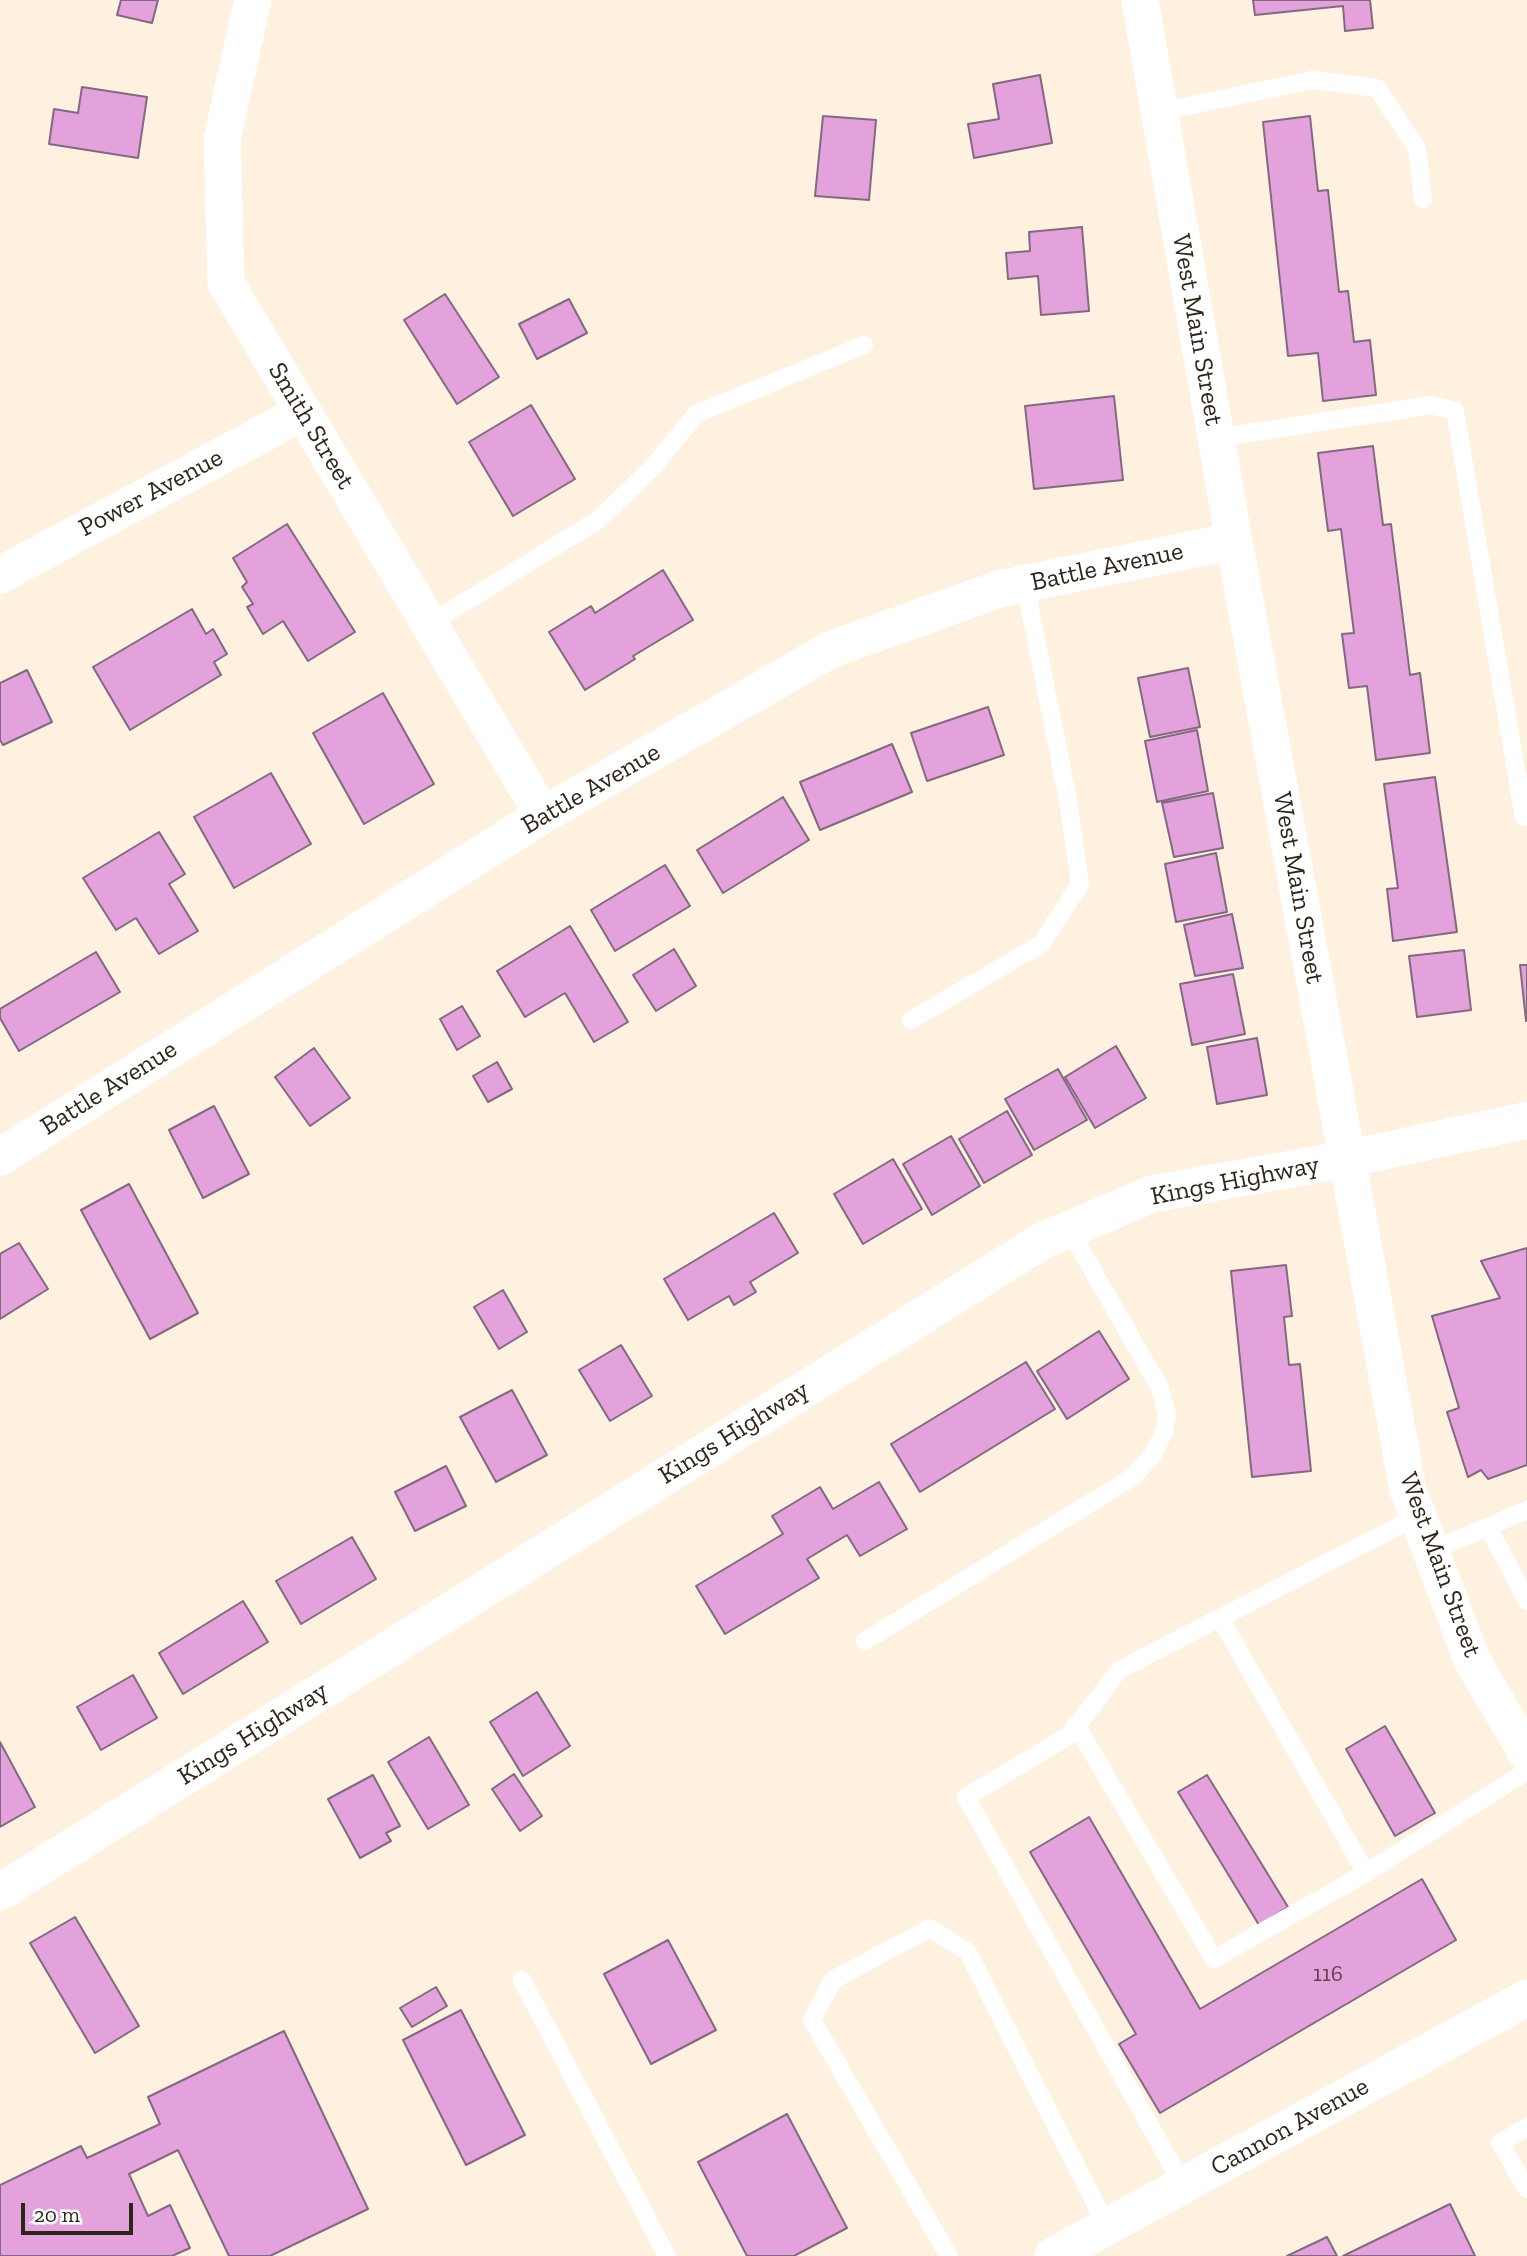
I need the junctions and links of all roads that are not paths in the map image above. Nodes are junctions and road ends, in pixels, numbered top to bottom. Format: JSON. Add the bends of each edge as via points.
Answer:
{"nodes":[{"id":1,"x":253,"y":0,"type":"edge"},
{"id":2,"x":1140,"y":0,"type":"edge"},
{"id":3,"x":1159,"y":111,"type":"junction"},
{"id":4,"x":1423,"y":199,"type":"dead end"},
{"id":5,"x":864,"y":345,"type":"dead end"},
{"id":6,"x":303,"y":412,"type":"junction"},
{"id":7,"x":1216,"y":438,"type":"junction"},
{"id":8,"x":1234,"y":541,"type":"junction"},
{"id":9,"x":0,"y":575,"type":"edge"},
{"id":10,"x":1025,"y":584,"type":"junction"},
{"id":11,"x":429,"y":624,"type":"junction"},
{"id":12,"x":543,"y":815,"type":"junction"},
{"id":13,"x":1524,"y":817,"type":"dead end"},
{"id":14,"x":911,"y":1020,"type":"dead end"},
{"id":15,"x":1527,"y":1120,"type":"edge"},
{"id":16,"x":0,"y":1157,"type":"edge"},
{"id":17,"x":1347,"y":1159,"type":"junction"},
{"id":18,"x":1069,"y":1230,"type":"junction"},
{"id":19,"x":1527,"y":1510,"type":"edge"},
{"id":20,"x":1418,"y":1516,"type":"junction"},
{"id":21,"x":1488,"y":1527,"type":"junction"},
{"id":22,"x":1431,"y":1551,"type":"junction"},
{"id":23,"x":1527,"y":1601,"type":"edge"},
{"id":24,"x":1220,"y":1618,"type":"junction"},
{"id":25,"x":865,"y":1641,"type":"dead end"},
{"id":26,"x":1076,"y":1725,"type":"junction"},
{"id":27,"x":1527,"y":1754,"type":"edge"},
{"id":28,"x":1527,"y":1771,"type":"edge"},
{"id":29,"x":1366,"y":1873,"type":"junction"},
{"id":30,"x":0,"y":1892,"type":"edge"},
{"id":31,"x":522,"y":1980,"type":"dead end"},
{"id":32,"x":1527,"y":1998,"type":"edge"},
{"id":33,"x":1527,"y":2127,"type":"edge"},
{"id":34,"x":1183,"y":2185,"type":"junction"},
{"id":35,"x":1527,"y":2189,"type":"edge"},
{"id":36,"x":1107,"y":2227,"type":"junction"},
{"id":37,"x":667,"y":2256,"type":"edge"},
{"id":38,"x":949,"y":2256,"type":"edge"},
{"id":39,"x":1053,"y":2256,"type":"edge"}],
"edges":[{"from":1,"to":6,"type":"street","name":"Smith Street","via":[[222,139],[226,283]]},
{"from":2,"to":3,"type":"street","name":"West Main Street"},
{"from":3,"to":4,"type":"lane","via":[[1312,80],[1377,88],[1417,149]]},
{"from":3,"to":7,"type":"street","name":"West Main Street"},
{"from":5,"to":11,"type":"lane","via":[[696,414],[653,467],[598,520]]},
{"from":6,"to":9,"type":"street","name":"Power Avenue"},
{"from":6,"to":11,"type":"street","name":"Smith Street"},
{"from":7,"to":8,"type":"street","name":"West Main Street"},
{"from":7,"to":13,"type":"lane","via":[[1432,405],[1455,411]]},
{"from":8,"to":10,"type":"street","name":"Battle Avenue"},
{"from":8,"to":17,"type":"street","name":"West Main Street"},
{"from":10,"to":12,"type":"street","name":"Battle Avenue","via":[[999,589],[832,649]]},
{"from":10,"to":14,"type":"lane","via":[[1080,884],[1041,944]]},
{"from":11,"to":12,"type":"street","name":"Smith Street"},
{"from":12,"to":16,"type":"street","name":"Battle Avenue"},
{"from":15,"to":17,"type":"street","name":"Kings Highway"},
{"from":17,"to":18,"type":"street","name":"Kings Highway","via":[[1152,1194]]},
{"from":17,"to":20,"type":"street","name":"West Main Street","via":[[1408,1490]]},
{"from":18,"to":25,"type":"lane","via":[[1160,1388],[1167,1415],[1154,1453],[1133,1477]]},
{"from":18,"to":30,"type":"street","name":"Kings Highway","via":[[1030,1248]]},
{"from":19,"to":21,"type":"lane"},
{"from":20,"to":22,"type":"street","name":"West Main Street"},
{"from":20,"to":24,"type":"lane"},
{"from":21,"to":22,"type":"lane"},
{"from":21,"to":23,"type":"lane"},
{"from":22,"to":27,"type":"street","name":"West Main Street","via":[[1472,1660]]},
{"from":24,"to":26,"type":"lane","via":[[1119,1670]]},
{"from":24,"to":29,"type":"lane"},
{"from":26,"to":29,"type":"lane","via":[[1214,1959]]},
{"from":26,"to":34,"type":"lane","via":[[1070,1735],[966,1797]]},
{"from":28,"to":29,"type":"lane"},
{"from":31,"to":37,"type":"lane"},
{"from":32,"to":34,"type":"street","name":"Cannon Avenue"},
{"from":33,"to":35,"type":"lane","via":[[1500,2143]]},
{"from":34,"to":36,"type":"street","name":"Cannon Avenue"},
{"from":36,"to":38,"type":"lane","via":[[968,1952],[930,1928],[833,1980],[812,2020]]},
{"from":36,"to":39,"type":"street","name":"Cannon Avenue"}]}
